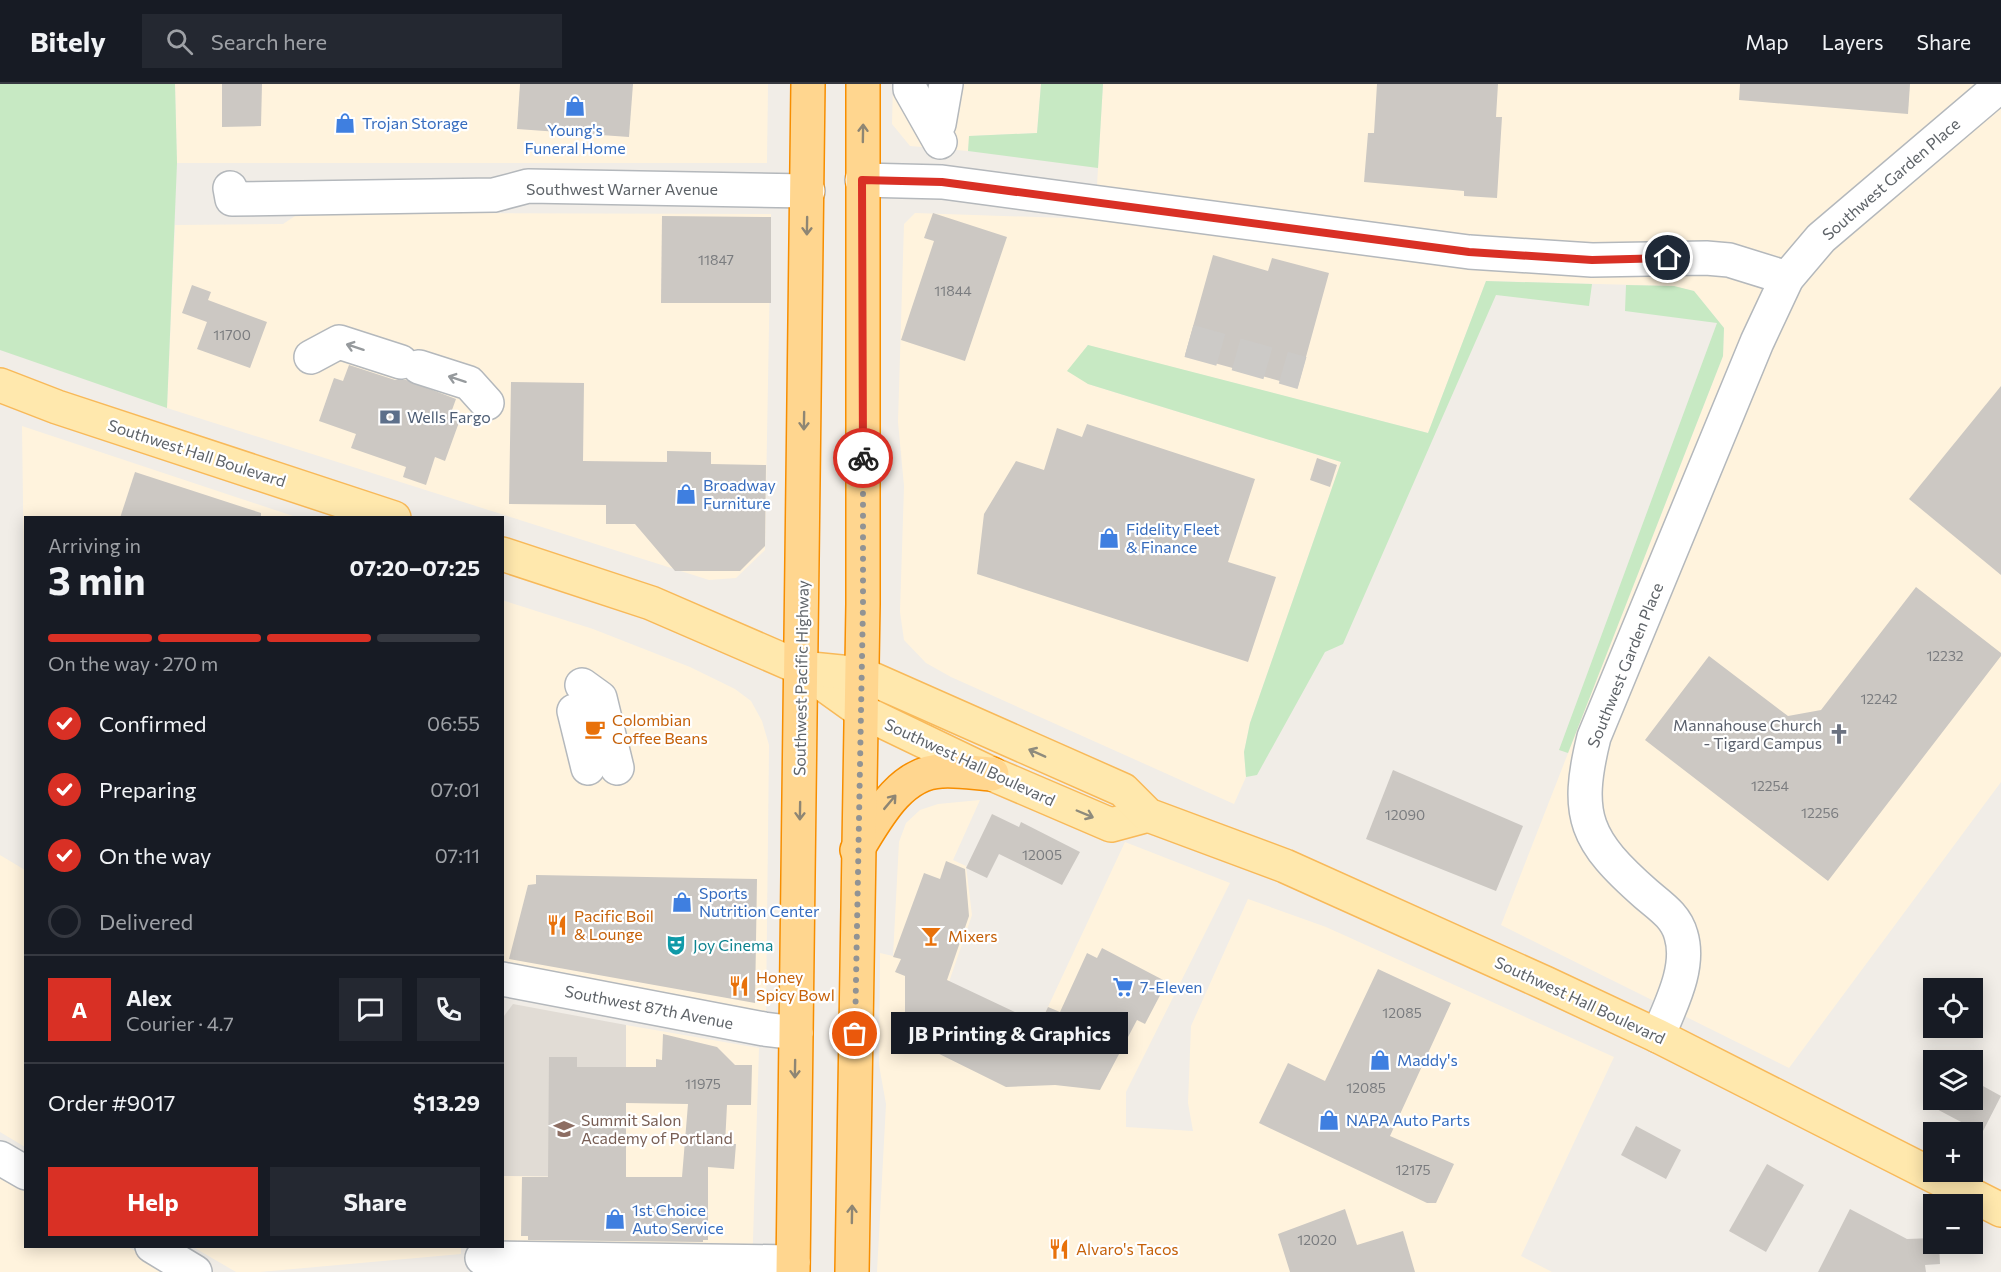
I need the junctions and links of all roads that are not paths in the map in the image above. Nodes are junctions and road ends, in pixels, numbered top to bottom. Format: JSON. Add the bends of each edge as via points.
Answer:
{"nodes":[{"id":1,"x":808,"y":84,"type":"edge"},
{"id":2,"x":864,"y":84,"type":"edge"},
{"id":3,"x":910,"y":84,"type":"edge"},
{"id":4,"x":921,"y":84,"type":"edge"},
{"id":5,"x":934,"y":84,"type":"edge"},
{"id":6,"x":946,"y":84,"type":"edge"},
{"id":7,"x":2001,"y":85,"type":"edge"},
{"id":8,"x":940,"y":133,"type":"junction"},
{"id":9,"x":862,"y":180,"type":"junction"},
{"id":10,"x":230,"y":188,"type":"dead end"},
{"id":11,"x":808,"y":191,"type":"junction"},
{"id":12,"x":1787,"y":278,"type":"junction"},
{"id":13,"x":311,"y":357,"type":"dead end"},
{"id":14,"x":0,"y":385,"type":"edge"},
{"id":15,"x":487,"y":403,"type":"dead end"},
{"id":16,"x":388,"y":516,"type":"edge"},
{"id":17,"x":504,"y":555,"type":"edge"},
{"id":18,"x":801,"y":668,"type":"junction"},
{"id":19,"x":861,"y":674,"type":"junction"},
{"id":20,"x":578,"y":698,"type":"dead end"},
{"id":21,"x":861,"y":711,"type":"junction"},
{"id":22,"x":603,"y":768,"type":"dead end"},
{"id":23,"x":992,"y":774,"type":"junction"},
{"id":24,"x":1148,"y":815,"type":"junction"},
{"id":25,"x":857,"y":850,"type":"junction"},
{"id":26,"x":504,"y":979,"type":"edge"},
{"id":27,"x":796,"y":1033,"type":"junction"},
{"id":28,"x":1658,"y":1036,"type":"junction"},
{"id":29,"x":0,"y":1158,"type":"edge"},
{"id":30,"x":24,"y":1172,"type":"edge"},
{"id":31,"x":2000,"y":1206,"type":"edge"},
{"id":32,"x":155,"y":1248,"type":"edge"},
{"id":33,"x":482,"y":1259,"type":"edge"},
{"id":34,"x":793,"y":1267,"type":"edge"},
{"id":35,"x":195,"y":1272,"type":"edge"},
{"id":36,"x":852,"y":1272,"type":"edge"}],
"edges":[{"from":1,"to":11,"type":"highway","name":"Southwest Pacific Highway"},
{"from":9,"to":2,"type":"highway","one_way":true},
{"from":3,"to":8,"type":"street"},
{"from":4,"to":8,"type":"street"},
{"from":5,"to":8,"type":"street"},
{"from":6,"to":8,"type":"street"},
{"from":7,"to":12,"type":"street","name":"Southwest Garden Place","via":[[1821,238]]},
{"from":9,"to":12,"type":"street","via":[[942,182],[1469,252],[1592,260],[1706,258],[1751,265]]},
{"from":9,"to":19,"type":"highway"},
{"from":10,"to":11,"type":"street","name":"Southwest Warner Avenue","via":[[232,199],[494,195],[528,186]]},
{"from":11,"to":18,"type":"highway","name":"Southwest Pacific Highway","one_way":true},
{"from":12,"to":28,"type":"street","name":"Southwest Garden Place","via":[[1599,726],[1586,768],[1585,798],[1599,847],[1673,917],[1682,936],[1684,959]]},
{"from":15,"to":13,"type":"street","one_way":true,"via":[[469,383],[339,342]]},
{"from":14,"to":16,"type":"main road","name":"Southwest Hall Boulevard"},
{"from":17,"to":18,"type":"main road","name":"Southwest Hall Boulevard","via":[[651,603]]},
{"from":18,"to":19,"type":"main road","name":"Southwest Hall Boulevard"},
{"from":18,"to":21,"type":"main road","name":"Southwest Hall Boulevard"},
{"from":18,"to":27,"type":"highway","name":"Southwest Pacific Highway","one_way":true},
{"from":19,"to":21,"type":"highway"},
{"from":24,"to":19,"type":"main road","name":"Southwest Hall Boulevard","one_way":true,"via":[[1123,790]]},
{"from":20,"to":22,"type":"street"},
{"from":21,"to":23,"type":"main road","name":"Southwest Hall Boulevard"},
{"from":21,"to":25,"type":"highway"},
{"from":23,"to":24,"type":"main road","name":"Southwest Hall Boulevard","one_way":true,"via":[[1111,825]]},
{"from":25,"to":23,"type":"highway","one_way":true,"via":[[888,804],[913,780],[939,771]]},
{"from":24,"to":28,"type":"main road","name":"Southwest Hall Boulevard","via":[[1366,901]]},
{"from":36,"to":25,"type":"highway","one_way":true},
{"from":26,"to":27,"type":"street","name":"Southwest 87th Avenue"},
{"from":27,"to":34,"type":"highway","name":"Southwest Pacific Highway","one_way":true},
{"from":28,"to":31,"type":"main road","name":"Southwest Hall Boulevard"},
{"from":29,"to":30,"type":"street"},
{"from":32,"to":35,"type":"street"},
{"from":33,"to":34,"type":"street"}]}
